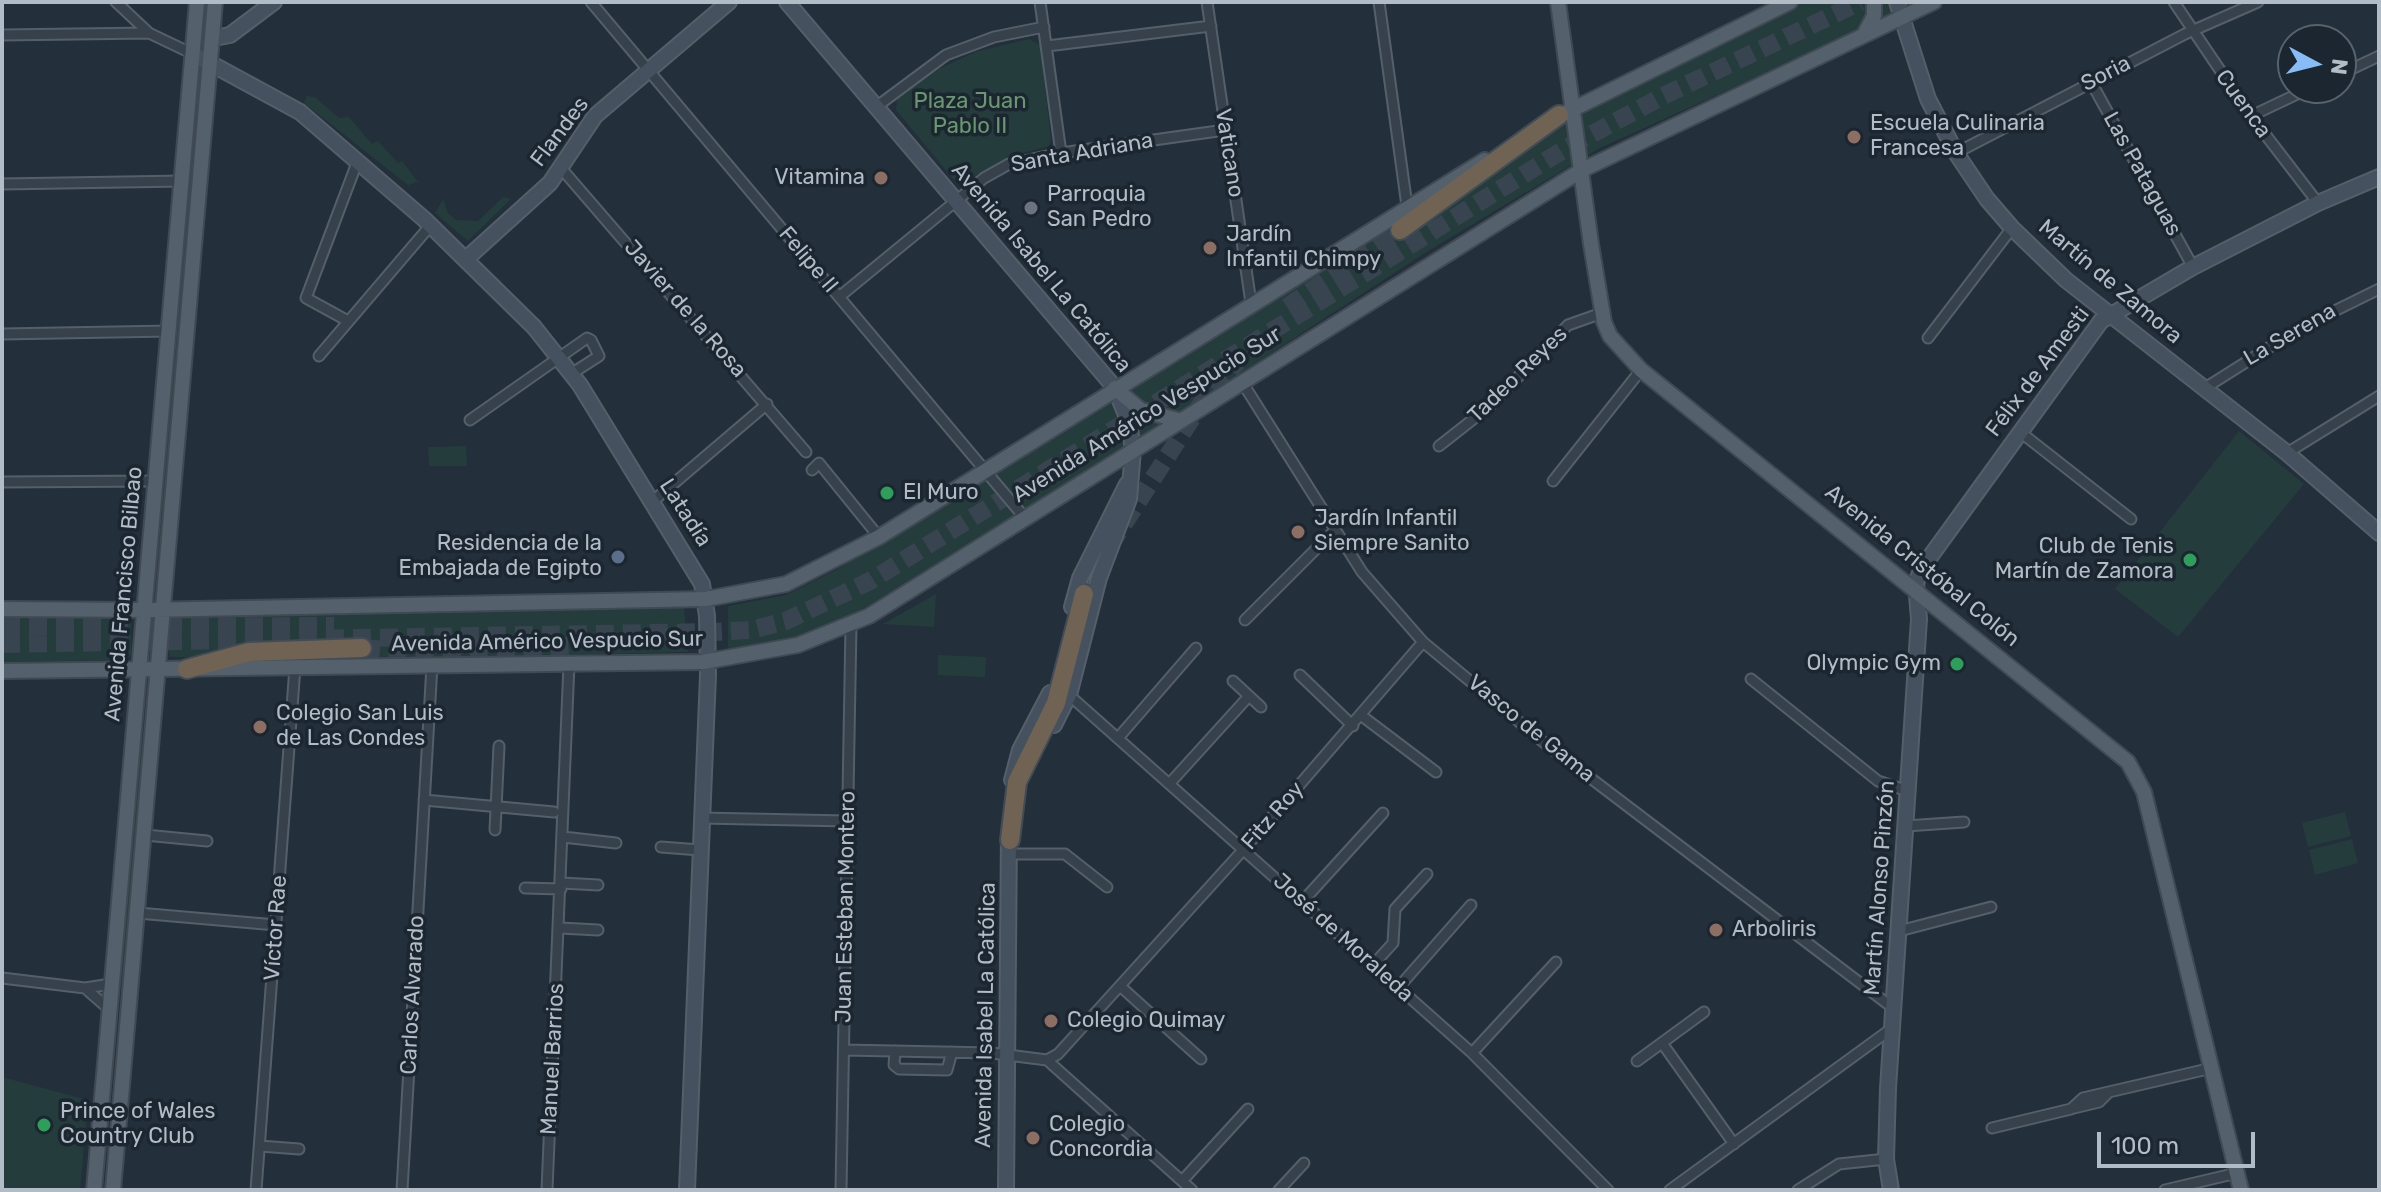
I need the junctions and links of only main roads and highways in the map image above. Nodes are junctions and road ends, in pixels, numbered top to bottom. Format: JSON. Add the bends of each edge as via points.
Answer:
{"nodes":[{"id":1,"x":215,"y":2,"type":"edge"},
{"id":2,"x":1558,"y":2,"type":"edge"},
{"id":3,"x":1790,"y":2,"type":"edge"},
{"id":4,"x":1874,"y":2,"type":"edge"},
{"id":5,"x":1934,"y":2,"type":"edge"},
{"id":6,"x":197,"y":9,"type":"edge"},
{"id":7,"x":214,"y":38,"type":"junction"},
{"id":8,"x":1858,"y":38,"type":"junction"},
{"id":9,"x":1566,"y":111,"type":"junction"},
{"id":10,"x":1582,"y":170,"type":"junction"},
{"id":11,"x":1400,"y":230,"type":"tunnel mouth"},
{"id":12,"x":1115,"y":388,"type":"junction"},
{"id":13,"x":1181,"y":421,"type":"junction"},
{"id":14,"x":1084,"y":594,"type":"tunnel mouth"},
{"id":15,"x":164,"y":608,"type":"junction"},
{"id":16,"x":2,"y":609,"type":"edge"},
{"id":17,"x":145,"y":610,"type":"junction"},
{"id":18,"x":362,"y":648,"type":"tunnel mouth"},
{"id":19,"x":187,"y":669,"type":"junction"},
{"id":20,"x":159,"y":670,"type":"junction"},
{"id":21,"x":2,"y":671,"type":"edge"},
{"id":22,"x":139,"y":671,"type":"junction"},
{"id":23,"x":1010,"y":847,"type":"road end"},
{"id":24,"x":111,"y":984,"type":"junction"},
{"id":25,"x":129,"y":1019,"type":"junction"},
{"id":26,"x":94,"y":1190,"type":"edge"},
{"id":27,"x":113,"y":1190,"type":"edge"},
{"id":28,"x":2241,"y":1190,"type":"edge"}],
"edges":[{"from":1,"to":7,"type":"main road","name":"Avenida Francisco Bilbao"},
{"from":2,"to":9,"type":"main road","name":"Avenida Cristóbal Colón"},
{"from":3,"to":9,"type":"main road","name":"Avenida Américo Vespucio Sur"},
{"from":4,"to":8,"type":"main road","via":[[1872,22]]},
{"from":5,"to":8,"type":"main road","name":"Avenida Américo Vespucio Sur"},
{"from":6,"to":7,"type":"main road","via":[[205,32]]},
{"from":6,"to":17,"type":"main road","name":"Avenida Francisco Bilbao"},
{"from":7,"to":15,"type":"main road","name":"Avenida Francisco Bilbao"},
{"from":8,"to":10,"type":"main road","name":"Avenida Américo Vespucio Sur"},
{"from":9,"to":10,"type":"main road","name":"Avenida Cristóbal Colón"},
{"from":9,"to":11,"type":"highway"},
{"from":9,"to":12,"type":"main road","name":"Avenida Américo Vespucio Sur"},
{"from":10,"to":13,"type":"main road","name":"Avenida Américo Vespucio Sur"},
{"from":10,"to":28,"type":"main road","name":"Avenida Cristóbal Colón","via":[[1602,313],[1610,336],[1641,370],[2116,750],[2133,769],[2148,805]]},
{"from":12,"to":13,"type":"main road","via":[[1141,410]]},
{"from":12,"to":15,"type":"main road","name":"Avenida Américo Vespucio Sur","via":[[879,537],[786,584],[706,599]]},
{"from":13,"to":19,"type":"main road","name":"Avenida Américo Vespucio Sur","via":[[851,625],[798,645],[708,662]]},
{"from":14,"to":23,"type":"highway","via":[[1056,703],[1017,782]]},
{"from":15,"to":17,"type":"main road","name":"Avenida Américo Vespucio Sur"},
{"from":15,"to":20,"type":"main road","name":"Avenida Francisco Bilbao"},
{"from":16,"to":17,"type":"main road","name":"Avenida Américo Vespucio Sur"},
{"from":17,"to":22,"type":"main road","name":"Avenida Francisco Bilbao"},
{"from":18,"to":19,"type":"highway","via":[[249,652]]},
{"from":19,"to":20,"type":"main road","name":"Avenida Américo Vespucio Sur"},
{"from":20,"to":22,"type":"main road","name":"Avenida Américo Vespucio Sur"},
{"from":20,"to":25,"type":"main road","name":"Avenida Francisco Bilbao"},
{"from":21,"to":22,"type":"main road","name":"Avenida Américo Vespucio Sur"},
{"from":22,"to":24,"type":"main road","name":"Avenida Francisco Bilbao"},
{"from":24,"to":25,"type":"main road","via":[[121,992]]},
{"from":24,"to":26,"type":"main road","name":"Avenida Francisco Bilbao"},
{"from":25,"to":27,"type":"main road","name":"Avenida Francisco Bilbao"}]}
